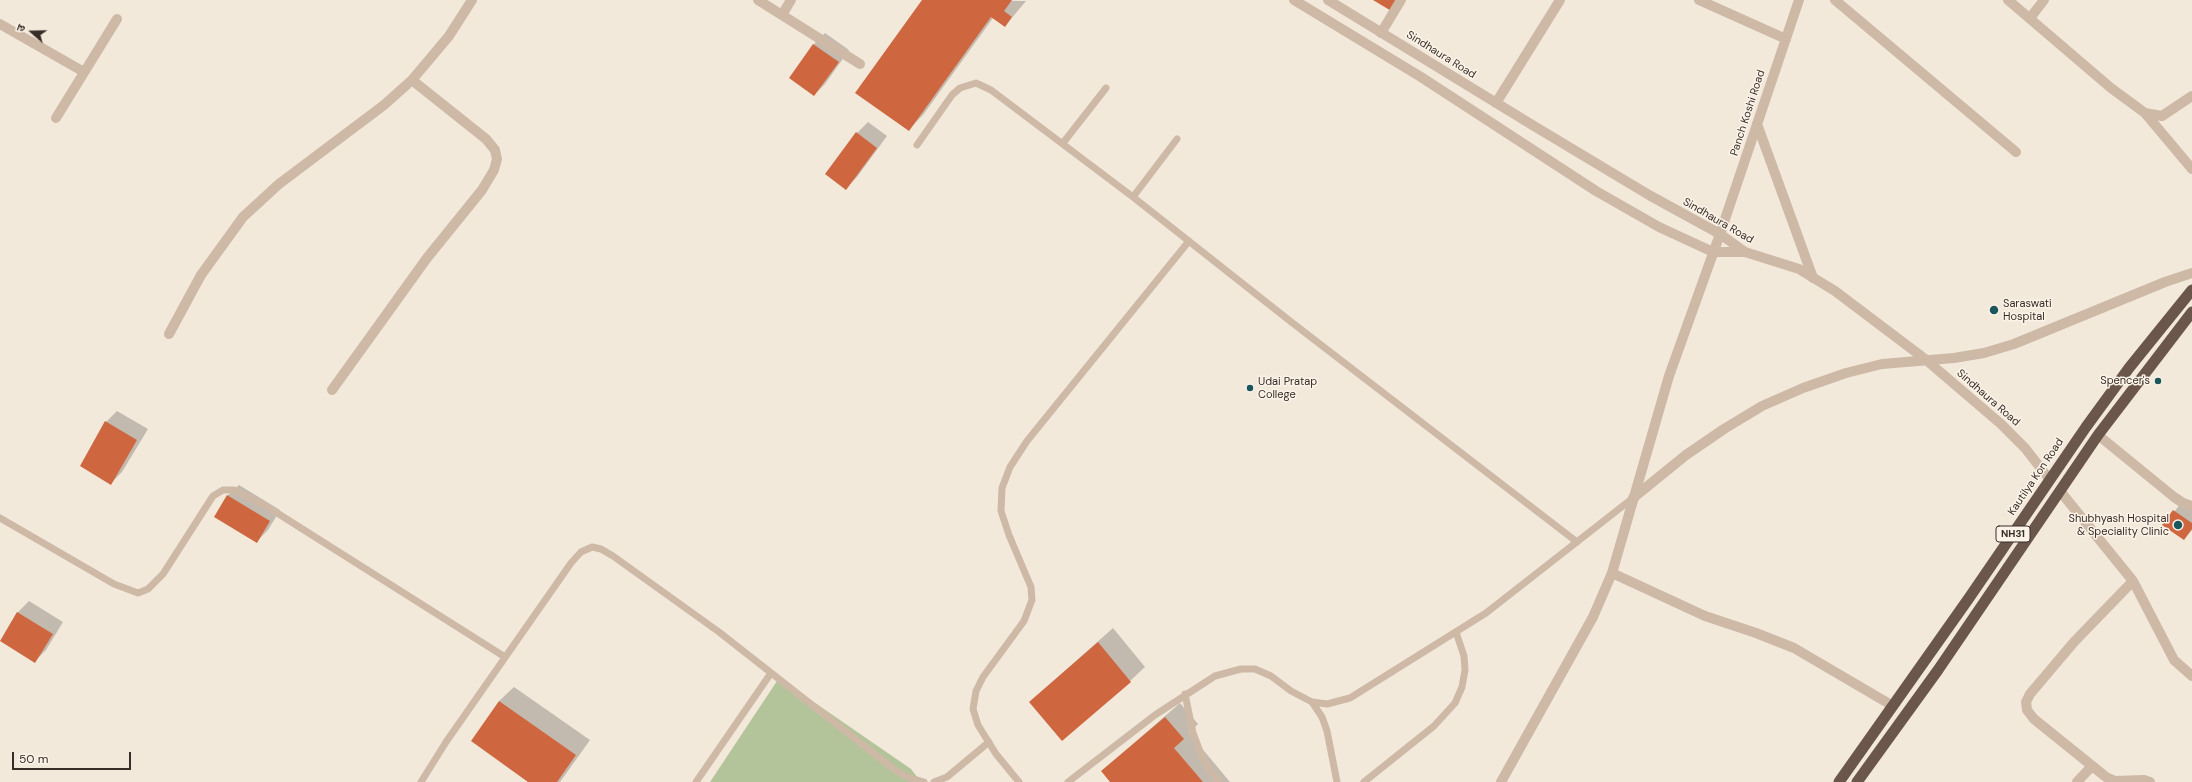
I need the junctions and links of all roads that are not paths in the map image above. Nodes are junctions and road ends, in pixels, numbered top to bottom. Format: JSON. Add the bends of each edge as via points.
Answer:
{"nodes":[{"id":1,"x":472,"y":0,"type":"edge"},
{"id":2,"x":758,"y":0,"type":"edge"},
{"id":3,"x":791,"y":0,"type":"edge"},
{"id":4,"x":1294,"y":0,"type":"edge"},
{"id":5,"x":1328,"y":0,"type":"edge"},
{"id":6,"x":1401,"y":0,"type":"edge"},
{"id":7,"x":1560,"y":0,"type":"edge"},
{"id":8,"x":1699,"y":0,"type":"edge"},
{"id":9,"x":1799,"y":0,"type":"edge"},
{"id":10,"x":1835,"y":0,"type":"edge"},
{"id":11,"x":2008,"y":0,"type":"edge"},
{"id":12,"x":2044,"y":0,"type":"edge"},
{"id":13,"x":782,"y":15,"type":"junction"},
{"id":14,"x":2030,"y":18,"type":"junction"},
{"id":15,"x":117,"y":19,"type":"dead end"},
{"id":16,"x":0,"y":24,"type":"edge"},
{"id":17,"x":1381,"y":33,"type":"junction"},
{"id":18,"x":1786,"y":39,"type":"junction"},
{"id":19,"x":860,"y":64,"type":"dead end"},
{"id":20,"x":84,"y":72,"type":"junction"},
{"id":21,"x":412,"y":80,"type":"junction"},
{"id":22,"x":1106,"y":88,"type":"dead end"},
{"id":23,"x":2192,"y":96,"type":"edge"},
{"id":24,"x":1496,"y":103,"type":"junction"},
{"id":25,"x":2145,"y":113,"type":"junction"},
{"id":26,"x":56,"y":118,"type":"dead end"},
{"id":27,"x":1757,"y":124,"type":"junction"},
{"id":28,"x":1177,"y":139,"type":"dead end"},
{"id":29,"x":1063,"y":143,"type":"junction"},
{"id":30,"x":917,"y":145,"type":"dead end"},
{"id":31,"x":2016,"y":152,"type":"dead end"},
{"id":32,"x":2192,"y":169,"type":"edge"},
{"id":33,"x":1133,"y":196,"type":"junction"},
{"id":34,"x":1720,"y":234,"type":"junction"},
{"id":35,"x":1189,"y":241,"type":"junction"},
{"id":36,"x":1712,"y":252,"type":"junction"},
{"id":37,"x":1745,"y":252,"type":"junction"},
{"id":38,"x":2192,"y":273,"type":"edge"},
{"id":39,"x":1813,"y":278,"type":"junction"},
{"id":40,"x":2192,"y":290,"type":"edge"},
{"id":41,"x":2192,"y":312,"type":"edge"},
{"id":42,"x":170,"y":334,"type":"dead end"},
{"id":43,"x":1925,"y":359,"type":"junction"},
{"id":44,"x":332,"y":390,"type":"dead end"},
{"id":45,"x":2098,"y":435,"type":"junction"},
{"id":46,"x":2050,"y":480,"type":"junction"},
{"id":47,"x":2060,"y":491,"type":"junction"},
{"id":48,"x":1633,"y":498,"type":"junction"},
{"id":49,"x":2192,"y":506,"type":"edge"},
{"id":50,"x":0,"y":518,"type":"edge"},
{"id":51,"x":1577,"y":542,"type":"junction"},
{"id":52,"x":1612,"y":573,"type":"junction"},
{"id":53,"x":2133,"y":581,"type":"junction"},
{"id":54,"x":1456,"y":632,"type":"junction"},
{"id":55,"x":505,"y":657,"type":"junction"},
{"id":56,"x":771,"y":673,"type":"junction"},
{"id":57,"x":2192,"y":676,"type":"edge"},
{"id":58,"x":1185,"y":694,"type":"junction"},
{"id":59,"x":1312,"y":702,"type":"junction"},
{"id":60,"x":1893,"y":706,"type":"junction"},
{"id":61,"x":989,"y":742,"type":"junction"},
{"id":62,"x":2092,"y":766,"type":"junction"},
{"id":63,"x":421,"y":782,"type":"edge"},
{"id":64,"x":696,"y":782,"type":"edge"},
{"id":65,"x":924,"y":782,"type":"edge"},
{"id":66,"x":934,"y":782,"type":"edge"},
{"id":67,"x":1019,"y":782,"type":"edge"},
{"id":68,"x":1068,"y":782,"type":"edge"},
{"id":69,"x":1219,"y":782,"type":"edge"},
{"id":70,"x":1337,"y":782,"type":"edge"},
{"id":71,"x":1364,"y":782,"type":"edge"},
{"id":72,"x":1501,"y":782,"type":"edge"},
{"id":73,"x":1839,"y":782,"type":"edge"},
{"id":74,"x":1857,"y":782,"type":"edge"},
{"id":75,"x":2077,"y":782,"type":"edge"},
{"id":76,"x":2150,"y":782,"type":"edge"}],
"edges":[{"from":1,"to":21,"type":"street","via":[[449,36]]},
{"from":2,"to":13,"type":"street"},
{"from":3,"to":13,"type":"street"},
{"from":4,"to":36,"type":"street","via":[[1421,77],[1596,191],[1659,227]]},
{"from":5,"to":17,"type":"street","name":"Sindhaura Road"},
{"from":6,"to":17,"type":"street"},
{"from":7,"to":24,"type":"street"},
{"from":8,"to":18,"type":"street"},
{"from":9,"to":18,"type":"street","name":"Panch Koshi Road"},
{"from":10,"to":31,"type":"street"},
{"from":11,"to":14,"type":"street"},
{"from":12,"to":14,"type":"street"},
{"from":13,"to":19,"type":"street"},
{"from":14,"to":25,"type":"street","via":[[2111,88]]},
{"from":15,"to":20,"type":"street"},
{"from":16,"to":20,"type":"street"},
{"from":17,"to":24,"type":"street","name":"Sindhaura Road"},
{"from":18,"to":27,"type":"street","name":"Panch Koshi Road"},
{"from":20,"to":26,"type":"street"},
{"from":21,"to":42,"type":"street","via":[[279,184],[243,217],[201,275]]},
{"from":21,"to":44,"type":"street","via":[[486,139],[495,150],[497,159],[494,170],[482,190],[427,258]]},
{"from":22,"to":29,"type":"lane"},
{"from":23,"to":25,"type":"street","via":[[2162,116]]},
{"from":24,"to":34,"type":"street","name":"Sindhaura Road","via":[[1649,195]]},
{"from":25,"to":32,"type":"street"},
{"from":27,"to":34,"type":"street","name":"Panch Koshi Road"},
{"from":27,"to":39,"type":"street"},
{"from":28,"to":33,"type":"lane"},
{"from":29,"to":30,"type":"lane","via":[[1004,99],[976,83],[960,88],[952,95]]},
{"from":29,"to":33,"type":"lane"},
{"from":33,"to":35,"type":"lane"},
{"from":34,"to":36,"type":"street","name":"Panch Koshi Road"},
{"from":34,"to":37,"type":"street","name":"Sindhaura Road"},
{"from":35,"to":51,"type":"lane"},
{"from":35,"to":61,"type":"lane","via":[[1027,441],[1010,467],[1002,488],[1001,511],[1008,535],[1031,587],[1032,600],[1024,621],[983,676],[976,691],[973,709],[978,725]]},
{"from":36,"to":37,"type":"street"},
{"from":36,"to":48,"type":"street","name":"Panch Koshi Road","via":[[1669,376]]},
{"from":37,"to":39,"type":"street","name":"Sindhaura Road","via":[[1799,269]]},
{"from":38,"to":43,"type":"street","via":[[1984,354]]},
{"from":39,"to":43,"type":"street","name":"Sindhaura Road"},
{"from":40,"to":46,"type":"highway","name":"Kautilya Kon Road","number":"NH31","via":[[2129,368]]},
{"from":41,"to":45,"type":"highway","number":"NH31"},
{"from":43,"to":46,"type":"street","name":"Sindhaura Road","via":[[2011,434]]},
{"from":43,"to":48,"type":"street","via":[[1882,364],[1846,372],[1762,406],[1686,455]]},
{"from":45,"to":47,"type":"highway","number":"NH31"},
{"from":45,"to":49,"type":"street","via":[[2174,497]]},
{"from":46,"to":60,"type":"highway","name":"Kautilya Kon Road","number":"NH31"},
{"from":47,"to":53,"type":"street"},
{"from":47,"to":74,"type":"highway","number":"NH31","via":[[1938,670]]},
{"from":48,"to":51,"type":"lane"},
{"from":48,"to":52,"type":"street","name":"Panch Koshi Road","via":[[1622,545]]},
{"from":50,"to":55,"type":"lane","via":[[114,584],[138,593],[148,589],[163,574],[213,496],[223,490],[234,490],[266,506]]},
{"from":51,"to":54,"type":"lane","via":[[1486,613]]},
{"from":52,"to":60,"type":"street","via":[[1705,616],[1794,648]]},
{"from":52,"to":72,"type":"street","name":"Panch Koshi Road","via":[[1593,618]]},
{"from":53,"to":57,"type":"street","via":[[2174,660]]},
{"from":53,"to":62,"type":"street","via":[[2074,642],[2026,702],[2027,710],[2034,719]]},
{"from":54,"to":59,"type":"lane","via":[[1350,698],[1327,704]]},
{"from":54,"to":71,"type":"lane","via":[[1464,656],[1465,670],[1462,687],[1455,703],[1434,726]]},
{"from":55,"to":56,"type":"lane","via":[[571,563],[581,552],[592,547],[613,556],[719,632]]},
{"from":55,"to":63,"type":"lane"},
{"from":56,"to":64,"type":"lane"},
{"from":56,"to":65,"type":"lane","via":[[895,770]]},
{"from":58,"to":59,"type":"lane","via":[[1215,676],[1241,669],[1255,669]]},
{"from":58,"to":68,"type":"lane","via":[[1155,714]]},
{"from":58,"to":69,"type":"lane","via":[[1193,733],[1201,754],[1206,766]]},
{"from":59,"to":70,"type":"lane","via":[[1327,731]]},
{"from":60,"to":73,"type":"highway","name":"Kautilya Kon Road","number":"NH31"},
{"from":61,"to":66,"type":"lane","via":[[947,777]]},
{"from":61,"to":67,"type":"lane"},
{"from":62,"to":75,"type":"street"},
{"from":62,"to":76,"type":"street","via":[[2115,781]]}]}
